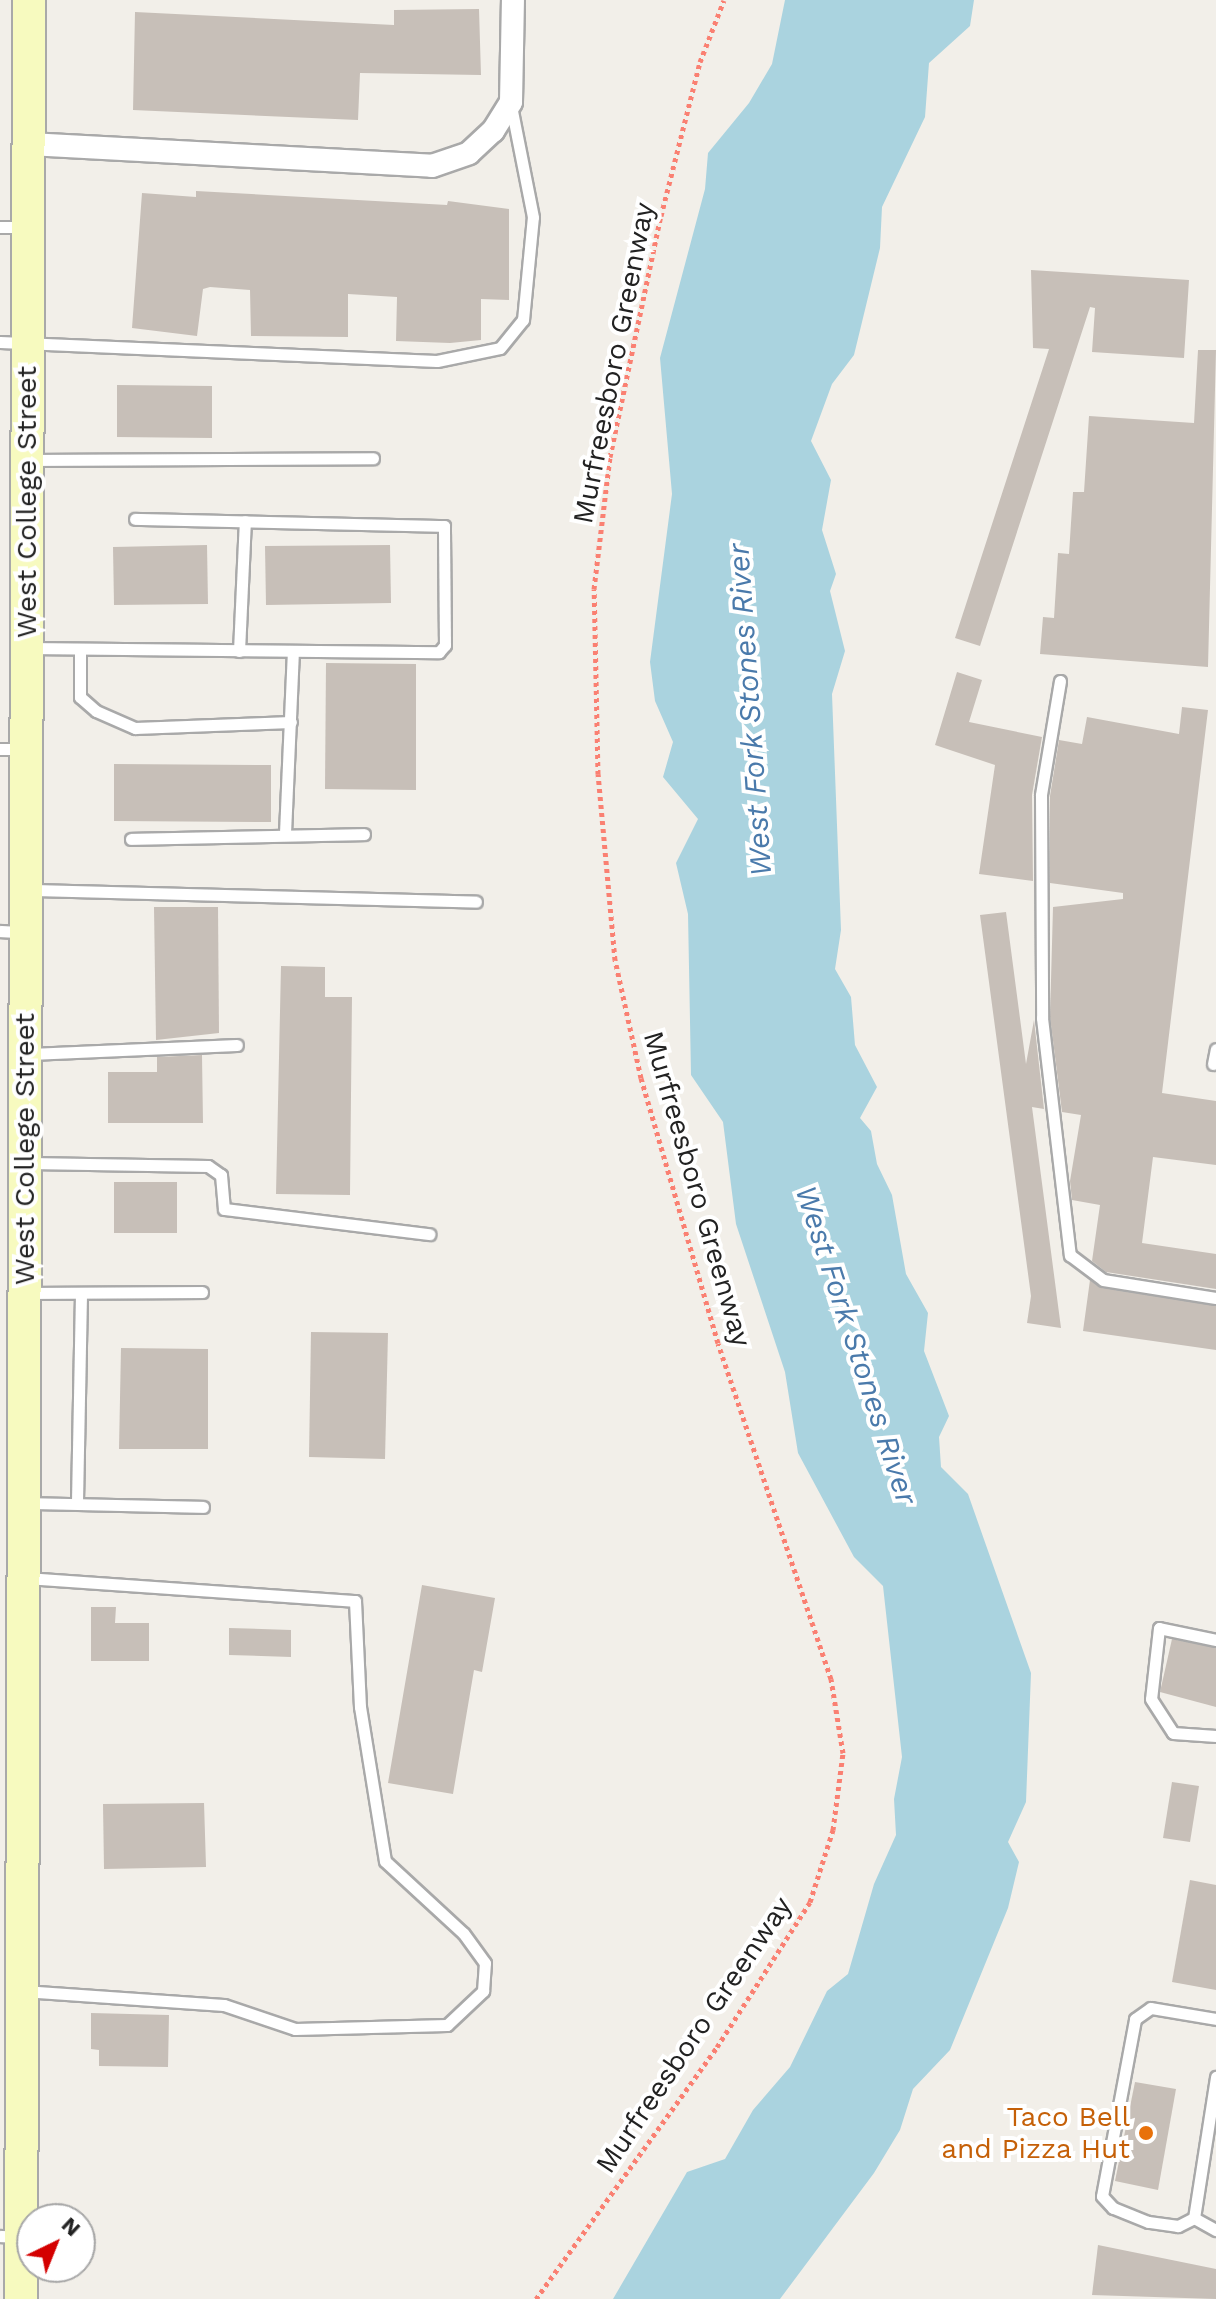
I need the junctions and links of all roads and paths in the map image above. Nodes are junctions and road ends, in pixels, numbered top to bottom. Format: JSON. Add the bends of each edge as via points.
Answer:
{"nodes":[{"id":1,"x":29,"y":0,"type":"edge"},
{"id":2,"x":513,"y":0,"type":"edge"},
{"id":3,"x":724,"y":0,"type":"edge"},
{"id":4,"x":511,"y":102,"type":"junction"},
{"id":5,"x":29,"y":144,"type":"junction"},
{"id":6,"x":14,"y":227,"type":"edge"},
{"id":7,"x":14,"y":341,"type":"edge"},
{"id":8,"x":373,"y":458,"type":"dead end"},
{"id":9,"x":27,"y":460,"type":"junction"},
{"id":10,"x":135,"y":519,"type":"dead end"},
{"id":11,"x":245,"y":521,"type":"junction"},
{"id":12,"x":27,"y":648,"type":"junction"},
{"id":13,"x":80,"y":651,"type":"junction"},
{"id":14,"x":239,"y":651,"type":"junction"},
{"id":15,"x":293,"y":651,"type":"junction"},
{"id":16,"x":1060,"y":681,"type":"dead end"},
{"id":17,"x":291,"y":722,"type":"junction"},
{"id":18,"x":13,"y":749,"type":"edge"},
{"id":19,"x":285,"y":833,"type":"junction"},
{"id":20,"x":364,"y":834,"type":"dead end"},
{"id":21,"x":131,"y":839,"type":"dead end"},
{"id":22,"x":26,"y":890,"type":"junction"},
{"id":23,"x":476,"y":902,"type":"dead end"},
{"id":24,"x":13,"y":932,"type":"edge"},
{"id":25,"x":237,"y":1045,"type":"dead end"},
{"id":26,"x":1216,"y":1049,"type":"edge"},
{"id":27,"x":25,"y":1055,"type":"junction"},
{"id":28,"x":1213,"y":1064,"type":"dead end"},
{"id":29,"x":25,"y":1163,"type":"junction"},
{"id":30,"x":429,"y":1234,"type":"dead end"},
{"id":31,"x":202,"y":1292,"type":"dead end"},
{"id":32,"x":24,"y":1293,"type":"junction"},
{"id":33,"x":81,"y":1293,"type":"junction"},
{"id":34,"x":1216,"y":1298,"type":"edge"},
{"id":35,"x":77,"y":1502,"type":"junction"},
{"id":36,"x":23,"y":1503,"type":"junction"},
{"id":37,"x":203,"y":1507,"type":"dead end"},
{"id":38,"x":23,"y":1578,"type":"junction"},
{"id":39,"x":1216,"y":1640,"type":"edge"},
{"id":40,"x":1216,"y":1736,"type":"edge"},
{"id":41,"x":22,"y":1991,"type":"junction"},
{"id":42,"x":1216,"y":2019,"type":"edge"},
{"id":43,"x":1216,"y":2077,"type":"edge"},
{"id":44,"x":1194,"y":2218,"type":"junction"},
{"id":45,"x":1216,"y":2230,"type":"edge"},
{"id":46,"x":10,"y":2236,"type":"edge"},
{"id":47,"x":21,"y":2299,"type":"edge"},
{"id":48,"x":536,"y":2299,"type":"edge"}],
"edges":[{"from":1,"to":5,"type":"street","name":"West College Street"},
{"from":2,"to":4,"type":"street"},
{"from":3,"to":48,"type":"path","name":"Murfreesboro Greenway","via":[[700,62],[665,201],[610,457],[594,589],[598,774],[615,960],[641,1078],[718,1343],[831,1679],[843,1753],[833,1830],[810,1902],[717,2047]]},
{"from":4,"to":5,"type":"street","via":[[493,131],[469,153],[432,166]]},
{"from":4,"to":7,"type":"lane","via":[[533,217],[523,320],[500,348],[437,361]]},
{"from":5,"to":6,"type":"street","name":"West College Street"},
{"from":6,"to":7,"type":"street","name":"West College Street"},
{"from":7,"to":9,"type":"street","name":"West College Street"},
{"from":8,"to":9,"type":"lane"},
{"from":9,"to":12,"type":"street","name":"West College Street"},
{"from":10,"to":11,"type":"lane"},
{"from":11,"to":14,"type":"lane"},
{"from":11,"to":15,"type":"lane","via":[[438,526],[447,532],[443,650]]},
{"from":12,"to":13,"type":"lane"},
{"from":12,"to":18,"type":"street","name":"West College Street"},
{"from":13,"to":14,"type":"lane"},
{"from":13,"to":17,"type":"lane","via":[[80,697],[96,711],[135,728]]},
{"from":14,"to":15,"type":"lane"},
{"from":15,"to":17,"type":"lane"},
{"from":16,"to":34,"type":"lane","via":[[1041,795],[1042,1018],[1070,1255],[1103,1280]]},
{"from":17,"to":19,"type":"lane"},
{"from":18,"to":22,"type":"street","name":"West College Street"},
{"from":19,"to":20,"type":"lane"},
{"from":19,"to":21,"type":"lane"},
{"from":22,"to":23,"type":"lane"},
{"from":22,"to":24,"type":"street","name":"West College Street"},
{"from":24,"to":27,"type":"street","name":"West College Street"},
{"from":25,"to":27,"type":"lane"},
{"from":26,"to":28,"type":"lane"},
{"from":27,"to":29,"type":"street","name":"West College Street"},
{"from":29,"to":30,"type":"lane","via":[[208,1166],[221,1175],[224,1209]]},
{"from":29,"to":32,"type":"street","name":"West College Street"},
{"from":31,"to":33,"type":"lane"},
{"from":32,"to":33,"type":"lane"},
{"from":32,"to":36,"type":"street","name":"West College Street"},
{"from":33,"to":35,"type":"lane"},
{"from":35,"to":36,"type":"lane"},
{"from":35,"to":37,"type":"lane"},
{"from":36,"to":38,"type":"street","name":"West College Street"},
{"from":38,"to":41,"type":"street","name":"West College Street"},
{"from":38,"to":41,"type":"lane","via":[[355,1601],[360,1707],[385,1861],[463,1933],[485,1963],[483,1991],[447,2025],[295,2029],[224,2005]]},
{"from":39,"to":40,"type":"lane","via":[[1159,1628],[1151,1699],[1173,1733]]},
{"from":41,"to":46,"type":"street","name":"West College Street"},
{"from":42,"to":44,"type":"lane","via":[[1151,2008],[1135,2019],[1102,2196],[1113,2208],[1148,2222],[1178,2226]]},
{"from":43,"to":44,"type":"lane"},
{"from":44,"to":45,"type":"lane"},
{"from":46,"to":47,"type":"street","name":"West College Street"}]}
